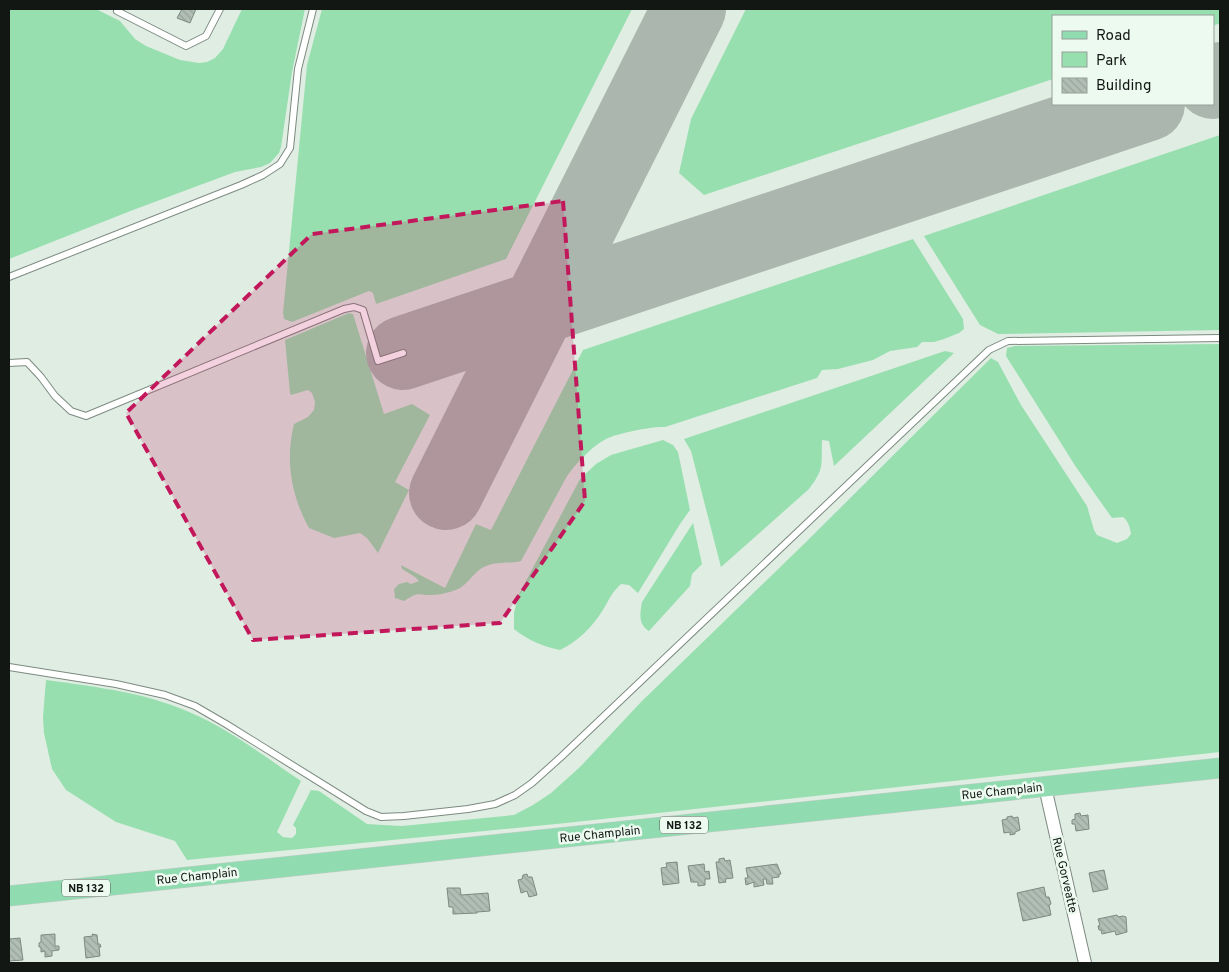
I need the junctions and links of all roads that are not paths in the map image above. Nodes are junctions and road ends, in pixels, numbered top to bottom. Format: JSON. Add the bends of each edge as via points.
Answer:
{"nodes":[{"id":1,"x":118,"y":9,"type":"edge"},
{"id":2,"x":220,"y":9,"type":"edge"},
{"id":3,"x":313,"y":9,"type":"edge"},
{"id":4,"x":9,"y":277,"type":"edge"},
{"id":5,"x":1220,"y":338,"type":"edge"},
{"id":6,"x":403,"y":353,"type":"dead end"},
{"id":7,"x":9,"y":363,"type":"edge"},
{"id":8,"x":9,"y":667,"type":"edge"},
{"id":9,"x":1220,"y":768,"type":"edge"},
{"id":10,"x":1045,"y":787,"type":"junction"},
{"id":11,"x":9,"y":896,"type":"edge"},
{"id":12,"x":1085,"y":963,"type":"edge"}],
"edges":[{"from":1,"to":2,"type":"lane","via":[[186,46],[206,36]]},
{"from":3,"to":4,"type":"lane","via":[[298,69],[290,148],[280,164],[241,185]]},
{"from":5,"to":8,"type":"lane","via":[[1008,341],[989,350],[561,757],[515,795],[494,804],[381,816],[366,811],[195,706],[116,684]]},
{"from":6,"to":7,"type":"lane","via":[[378,361],[363,310],[354,307],[86,416],[71,411],[27,362]]},
{"from":9,"to":10,"type":"main road","name":"Rue Champlain","number":"NB 132"},
{"from":10,"to":11,"type":"main road","name":"Rue Champlain","number":"NB 132"},
{"from":10,"to":12,"type":"street","name":"Rue Gorveatte"}]}
